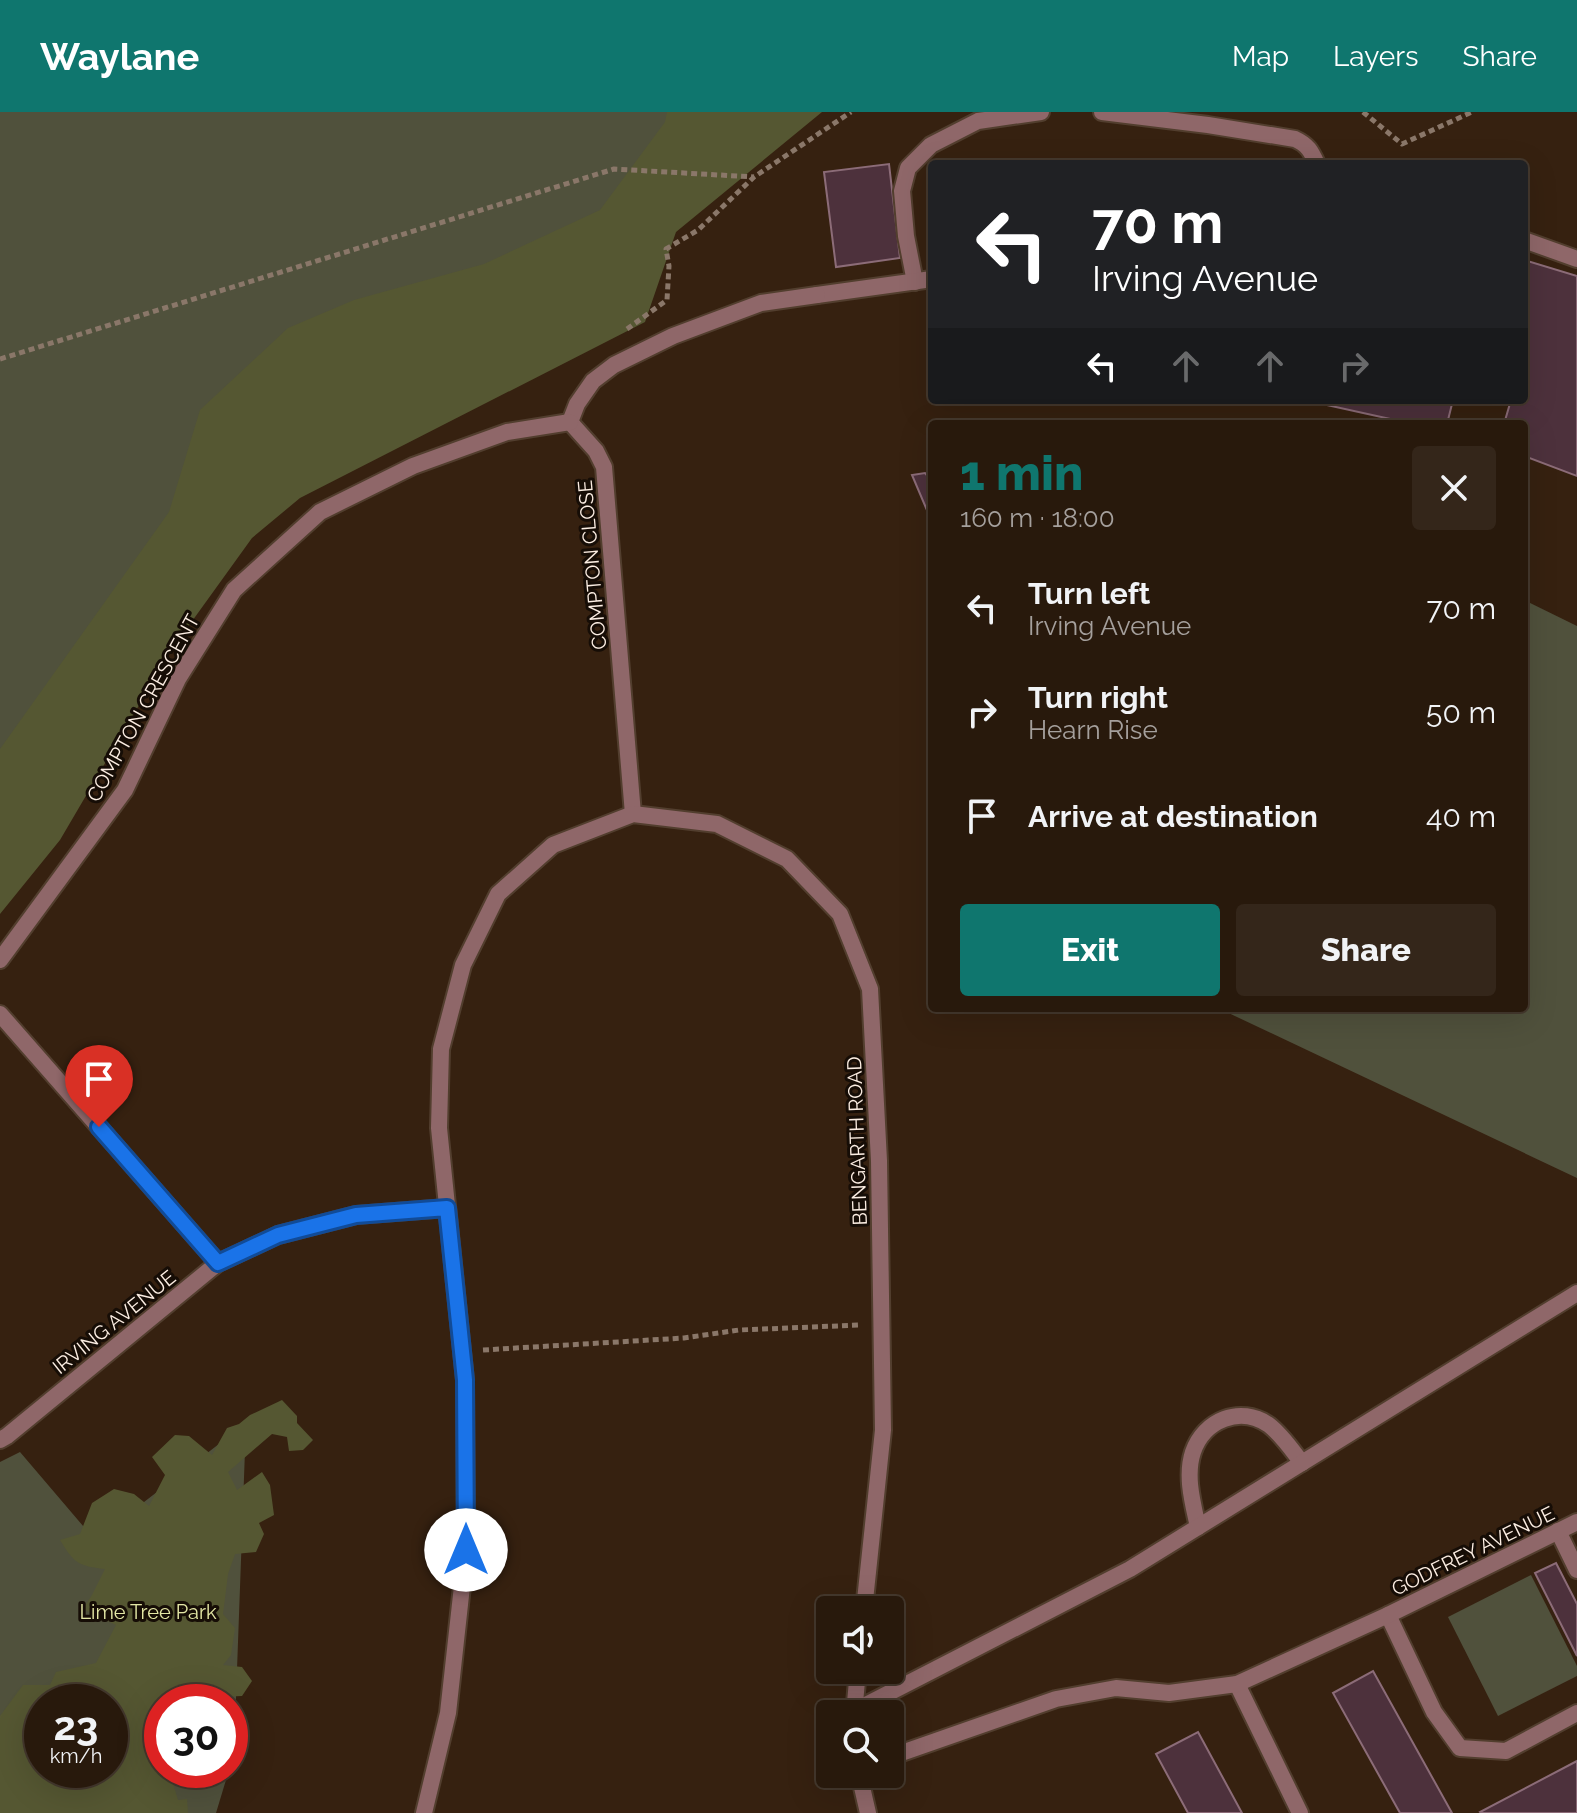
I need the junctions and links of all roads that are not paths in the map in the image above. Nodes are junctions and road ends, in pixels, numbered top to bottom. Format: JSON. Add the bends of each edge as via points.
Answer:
{"nodes":[{"id":1,"x":1041,"y":112,"type":"edge"},
{"id":2,"x":1102,"y":112,"type":"edge"},
{"id":3,"x":1315,"y":160,"type":"edge"},
{"id":4,"x":1528,"y":241,"type":"edge"},
{"id":5,"x":1577,"y":259,"type":"edge"},
{"id":6,"x":923,"y":281,"type":"edge"},
{"id":7,"x":570,"y":422,"type":"junction"},
{"id":8,"x":633,"y":814,"type":"junction"},
{"id":9,"x":0,"y":960,"type":"edge"},
{"id":10,"x":0,"y":1014,"type":"edge"},
{"id":11,"x":447,"y":1208,"type":"junction"},
{"id":12,"x":218,"y":1263,"type":"junction"},
{"id":13,"x":1577,"y":1293,"type":"edge"},
{"id":14,"x":0,"y":1440,"type":"edge"},
{"id":15,"x":1302,"y":1463,"type":"junction"},
{"id":16,"x":1577,"y":1522,"type":"edge"},
{"id":17,"x":1198,"y":1527,"type":"junction"},
{"id":18,"x":1558,"y":1531,"type":"junction"},
{"id":19,"x":1577,"y":1570,"type":"edge"},
{"id":20,"x":865,"y":1596,"type":"edge"},
{"id":21,"x":1388,"y":1615,"type":"junction"},
{"id":22,"x":1237,"y":1684,"type":"junction"},
{"id":23,"x":879,"y":1700,"type":"edge"},
{"id":24,"x":1577,"y":1713,"type":"edge"},
{"id":25,"x":904,"y":1752,"type":"edge"},
{"id":26,"x":862,"y":1788,"type":"edge"},
{"id":27,"x":424,"y":1813,"type":"edge"},
{"id":28,"x":868,"y":1813,"type":"edge"},
{"id":29,"x":1300,"y":1813,"type":"edge"}],
"edges":[{"from":1,"to":6,"type":"street","via":[[978,121],[931,145],[908,168],[902,191],[906,236]]},
{"from":2,"to":3,"type":"street","via":[[1273,134],[1306,145]]},
{"from":4,"to":5,"type":"street"},
{"from":6,"to":7,"type":"street","via":[[761,303],[673,336],[593,381]]},
{"from":7,"to":8,"type":"street","name":"COMPTON CLOSE","via":[[604,467]]},
{"from":7,"to":9,"type":"street","name":"COMPTON CRESCENT","via":[[493,436],[413,466],[320,512],[234,590],[178,679],[125,790]]},
{"from":8,"to":11,"type":"street","via":[[553,845],[498,894],[463,965],[441,1049],[439,1128]]},
{"from":8,"to":20,"type":"street","name":"BENGARTH ROAD","via":[[717,824],[787,859],[840,914],[870,989],[883,1430]]},
{"from":10,"to":12,"type":"street"},
{"from":11,"to":12,"type":"street","name":"IRVING AVENUE","via":[[356,1215],[278,1235]]},
{"from":11,"to":27,"type":"street","via":[[465,1380],[466,1550],[448,1713]]},
{"from":12,"to":14,"type":"street","name":"IRVING AVENUE"},
{"from":13,"to":15,"type":"street"},
{"from":15,"to":17,"type":"street"},
{"from":15,"to":17,"type":"street","via":[[1269,1425],[1250,1416],[1214,1423],[1192,1454],[1190,1484]]},
{"from":16,"to":18,"type":"street","name":"GODFREY AVENUE"},
{"from":17,"to":23,"type":"street","via":[[1130,1569]]},
{"from":18,"to":19,"type":"street"},
{"from":18,"to":21,"type":"street","name":"GODFREY AVENUE"},
{"from":21,"to":22,"type":"street","name":"GODFREY AVENUE"},
{"from":21,"to":24,"type":"street","name":"GODFREY AVENUE","via":[[1434,1712],[1460,1748],[1506,1751]]},
{"from":22,"to":25,"type":"street","name":"GODFREY AVENUE","via":[[1169,1693],[1116,1688],[1056,1699]]},
{"from":22,"to":29,"type":"street"},
{"from":26,"to":28,"type":"street"}]}
